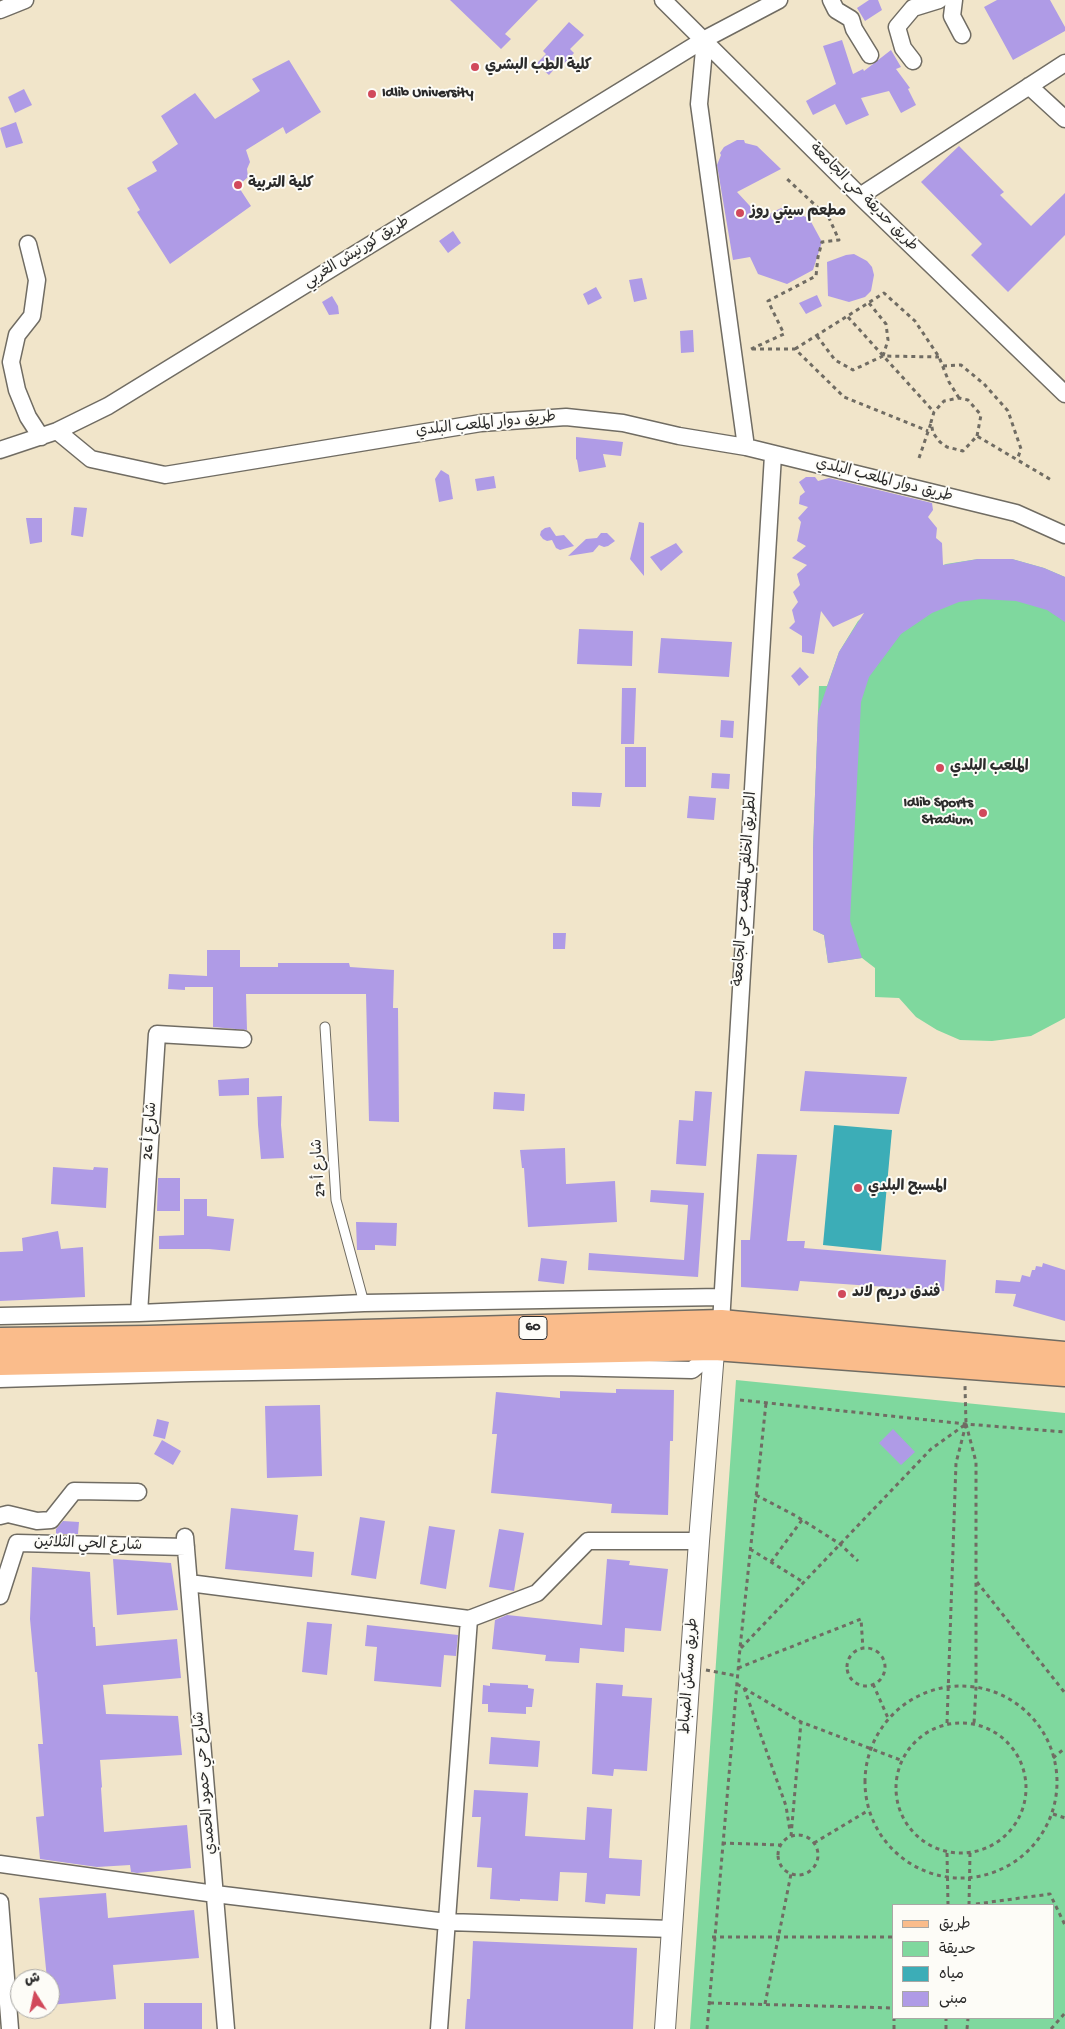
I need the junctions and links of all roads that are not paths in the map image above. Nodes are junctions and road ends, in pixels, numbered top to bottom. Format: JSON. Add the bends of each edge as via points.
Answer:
{"nodes":[{"id":1,"x":26,"y":0,"type":"edge"},
{"id":2,"x":663,"y":0,"type":"edge"},
{"id":3,"x":780,"y":0,"type":"edge"},
{"id":4,"x":831,"y":0,"type":"edge"},
{"id":5,"x":939,"y":0,"type":"edge"},
{"id":6,"x":954,"y":0,"type":"edge"},
{"id":7,"x":0,"y":10,"type":"edge"},
{"id":8,"x":962,"y":35,"type":"dead end"},
{"id":9,"x":705,"y":39,"type":"junction"},
{"id":10,"x":870,"y":55,"type":"dead end"},
{"id":11,"x":913,"y":61,"type":"dead end"},
{"id":12,"x":1065,"y":63,"type":"edge"},
{"id":13,"x":1029,"y":86,"type":"junction"},
{"id":14,"x":1065,"y":119,"type":"edge"},
{"id":15,"x":860,"y":196,"type":"junction"},
{"id":16,"x":28,"y":244,"type":"dead end"},
{"id":17,"x":1065,"y":394,"type":"edge"},
{"id":18,"x":58,"y":431,"type":"junction"},
{"id":19,"x":41,"y":437,"type":"junction"},
{"id":20,"x":746,"y":447,"type":"junction"},
{"id":21,"x":0,"y":450,"type":"edge"},
{"id":22,"x":773,"y":455,"type":"junction"},
{"id":23,"x":1065,"y":535,"type":"edge"},
{"id":24,"x":325,"y":1027,"type":"dead end"},
{"id":25,"x":243,"y":1039,"type":"dead end"},
{"id":26,"x":721,"y":1297,"type":"junction"},
{"id":27,"x":364,"y":1303,"type":"junction"},
{"id":28,"x":139,"y":1313,"type":"junction"},
{"id":29,"x":0,"y":1316,"type":"edge"},
{"id":30,"x":0,"y":1341,"type":"edge"},
{"id":31,"x":717,"y":1341,"type":"junction"},
{"id":32,"x":1065,"y":1355,"type":"edge"},
{"id":33,"x":0,"y":1362,"type":"edge"},
{"id":34,"x":1065,"y":1374,"type":"edge"},
{"id":35,"x":0,"y":1379,"type":"edge"},
{"id":36,"x":138,"y":1492,"type":"dead end"},
{"id":37,"x":0,"y":1516,"type":"edge"},
{"id":38,"x":699,"y":1540,"type":"junction"},
{"id":39,"x":185,"y":1542,"type":"joint"},
{"id":40,"x":189,"y":1584,"type":"junction"},
{"id":41,"x":1,"y":1591,"type":"edge"},
{"id":42,"x":469,"y":1619,"type":"junction"},
{"id":43,"x":0,"y":1864,"type":"edge"},
{"id":44,"x":215,"y":1894,"type":"junction"},
{"id":45,"x":0,"y":1902,"type":"edge"},
{"id":46,"x":447,"y":1922,"type":"junction"},
{"id":47,"x":672,"y":1929,"type":"junction"},
{"id":48,"x":2,"y":1967,"type":"edge"},
{"id":49,"x":10,"y":2029,"type":"edge"},
{"id":50,"x":226,"y":2029,"type":"edge"},
{"id":51,"x":439,"y":2029,"type":"edge"},
{"id":52,"x":665,"y":2029,"type":"edge"}],
"edges":[{"from":1,"to":7,"type":"street"},
{"from":2,"to":9,"type":"street","name":"طريق حديقة حي الجامعة"},
{"from":3,"to":9,"type":"street","name":"طريق كورنيش الغربي"},
{"from":4,"to":10,"type":"street","via":[[836,10],[851,19]]},
{"from":5,"to":11,"type":"street","via":[[913,8],[896,26],[903,48]]},
{"from":6,"to":8,"type":"street","via":[[952,16]]},
{"from":9,"to":15,"type":"street","name":"طريق حديقة حي الجامعة"},
{"from":9,"to":18,"type":"street","name":"طريق كورنيش الغربي","via":[[108,406]]},
{"from":9,"to":20,"type":"street","via":[[699,104]]},
{"from":12,"to":13,"type":"street"},
{"from":13,"to":14,"type":"street"},
{"from":13,"to":15,"type":"street"},
{"from":15,"to":17,"type":"street","name":"طريق حديقة حي الجامعة"},
{"from":16,"to":19,"type":"street","via":[[37,280],[32,316],[17,336],[11,362],[16,390]]},
{"from":18,"to":19,"type":"street","name":"طريق كورنيش الغربي"},
{"from":18,"to":20,"type":"street","name":"طريق دوار الملعب البلدي","via":[[91,459],[165,475],[481,423],[566,417],[623,423]]},
{"from":19,"to":21,"type":"street","name":"طريق كورنيش الغربي"},
{"from":20,"to":22,"type":"street","name":"طريق دوار الملعب البلدي"},
{"from":22,"to":23,"type":"street","name":"طريق دوار الملعب البلدي","via":[[1016,513]]},
{"from":22,"to":26,"type":"street","name":"الطريق الخلفي لملعب حي الجامعة"},
{"from":24,"to":27,"type":"lane","name":"شارع أ 27","via":[[336,1200]]},
{"from":25,"to":28,"type":"street","name":"شارع أ 26","via":[[157,1034]]},
{"from":26,"to":27,"type":"street"},
{"from":26,"to":31,"type":"street","name":"الطريق الخلفي لملعب حي الجامعة"},
{"from":27,"to":28,"type":"street"},
{"from":28,"to":29,"type":"street"},
{"from":30,"to":31,"type":"main road","number":"60"},
{"from":31,"to":32,"type":"main road","number":"60"},
{"from":31,"to":33,"type":"main road","number":"60"},
{"from":31,"to":34,"type":"main road","number":"60"},
{"from":31,"to":35,"type":"street","via":[[692,1370],[561,1366],[191,1372]]},
{"from":31,"to":38,"type":"street","name":"طريق مسكن الضباط"},
{"from":36,"to":37,"type":"street","via":[[74,1490],[51,1520],[37,1522],[8,1514]]},
{"from":38,"to":42,"type":"street","via":[[588,1540],[537,1593]]},
{"from":38,"to":47,"type":"street","name":"طريق مسكن الضباط"},
{"from":39,"to":40,"type":"street","name":"شارع حي حمود الحمدي"},
{"from":39,"to":41,"type":"street","name":"شارع الحي الثلاثين","via":[[17,1543]]},
{"from":40,"to":42,"type":"street"},
{"from":40,"to":44,"type":"street","name":"شارع حي حمود الحمدي"},
{"from":42,"to":46,"type":"street"},
{"from":43,"to":44,"type":"street"},
{"from":44,"to":46,"type":"street"},
{"from":44,"to":50,"type":"street","name":"شارع حي حمود الحمدي"},
{"from":45,"to":48,"type":"street"},
{"from":46,"to":47,"type":"street"},
{"from":46,"to":51,"type":"street"},
{"from":47,"to":52,"type":"street","name":"طريق مسكن الضباط"},
{"from":48,"to":49,"type":"street"}]}
